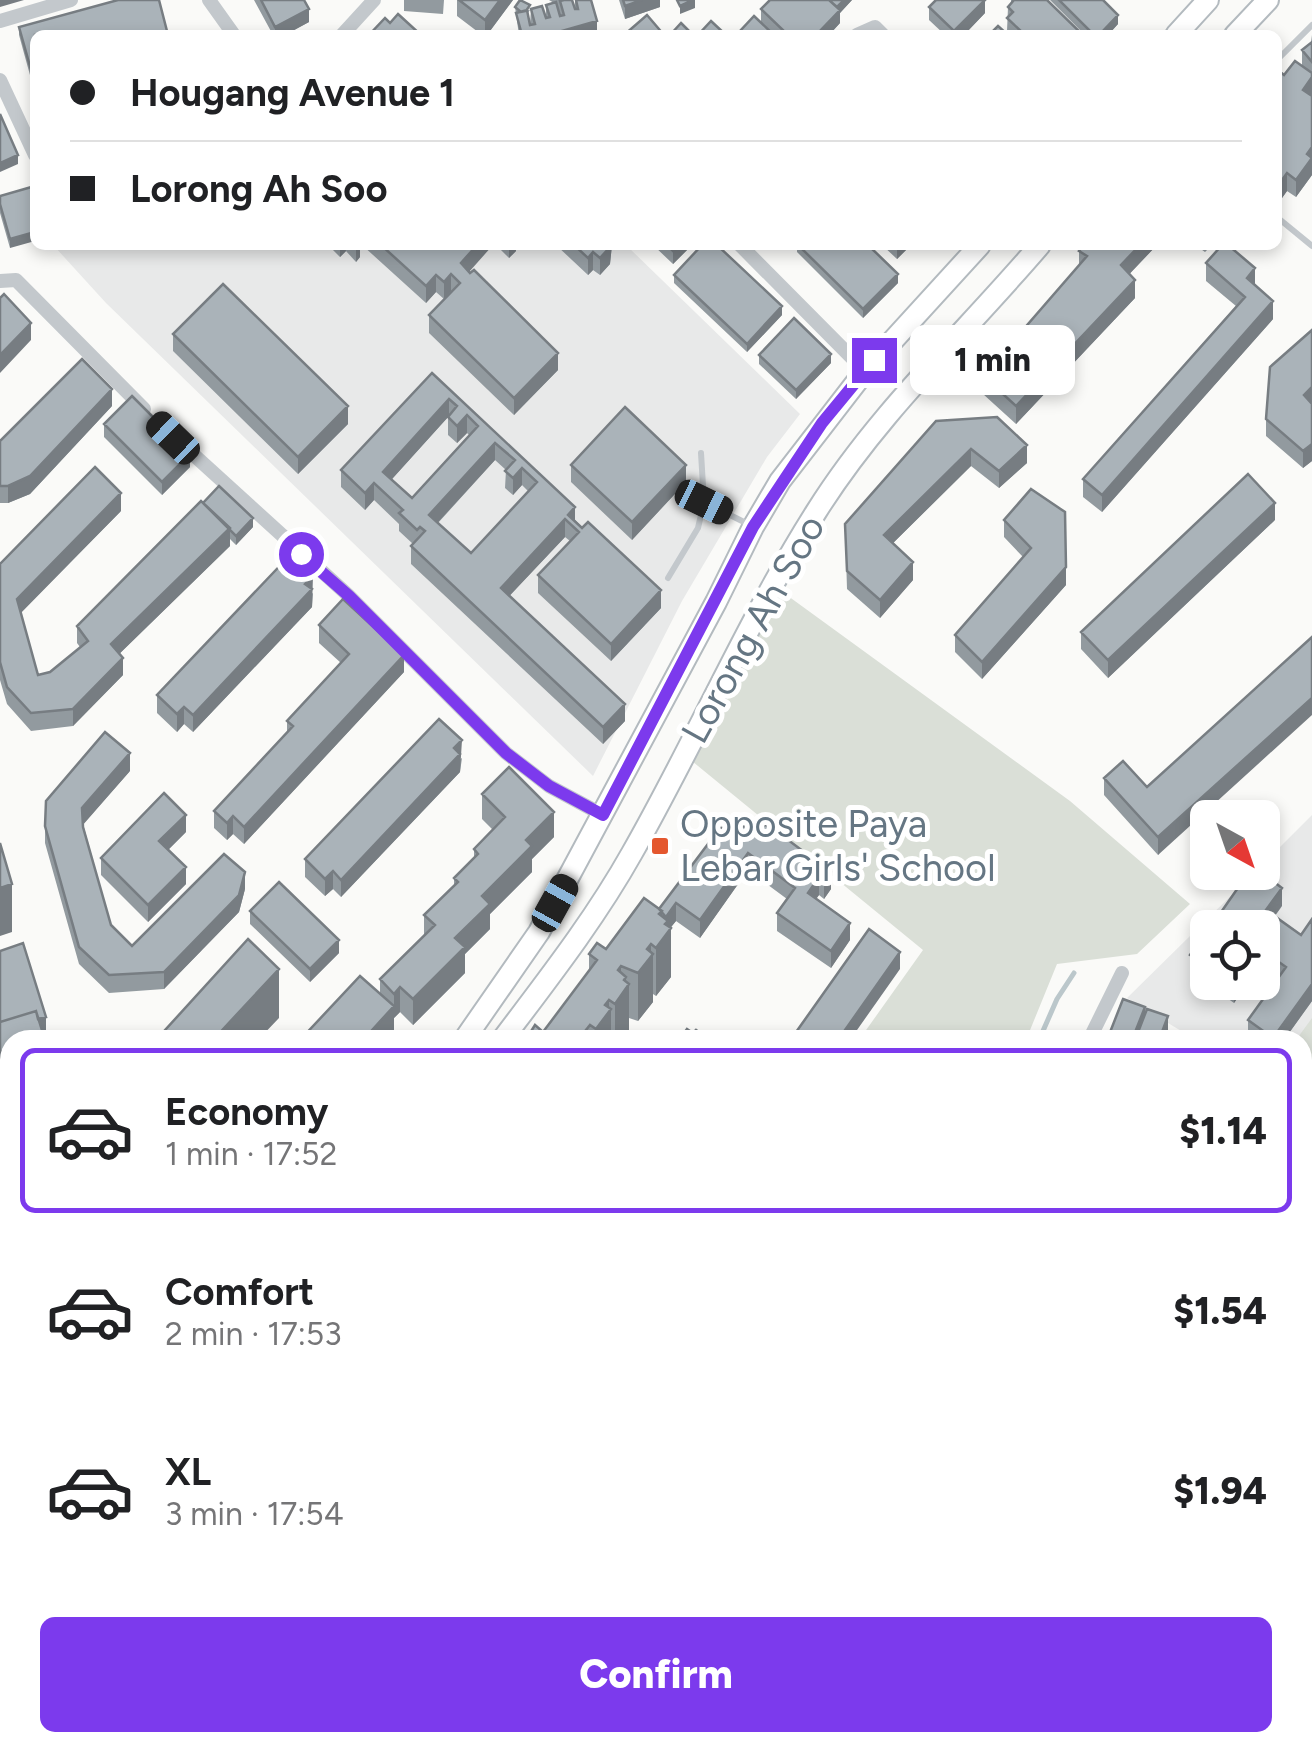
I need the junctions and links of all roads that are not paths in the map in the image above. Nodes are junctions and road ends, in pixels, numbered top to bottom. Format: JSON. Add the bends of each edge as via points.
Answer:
{"nodes":[{"id":1,"x":71,"y":0,"type":"edge"},
{"id":2,"x":209,"y":0,"type":"edge"},
{"id":3,"x":374,"y":0,"type":"edge"},
{"id":4,"x":1208,"y":0,"type":"edge"},
{"id":5,"x":1268,"y":0,"type":"edge"},
{"id":6,"x":0,"y":21,"type":"edge"},
{"id":7,"x":1312,"y":25,"type":"edge"},
{"id":8,"x":230,"y":30,"type":"edge"},
{"id":9,"x":347,"y":30,"type":"edge"},
{"id":10,"x":1181,"y":30,"type":"edge"},
{"id":11,"x":1240,"y":30,"type":"edge"},
{"id":12,"x":1282,"y":55,"type":"edge"},
{"id":13,"x":0,"y":80,"type":"edge"},
{"id":14,"x":30,"y":145,"type":"edge"},
{"id":15,"x":1282,"y":221,"type":"edge"},
{"id":16,"x":1312,"y":246,"type":"edge"},
{"id":17,"x":745,"y":250,"type":"edge"},
{"id":18,"x":975,"y":250,"type":"edge"},
{"id":19,"x":1035,"y":250,"type":"edge"},
{"id":20,"x":0,"y":282,"type":"edge"},
{"id":21,"x":865,"y":371,"type":"junction"},
{"id":22,"x":701,"y":453,"type":"dead end"},
{"id":23,"x":704,"y":502,"type":"junction"},
{"id":24,"x":753,"y":527,"type":"junction"},
{"id":25,"x":668,"y":578,"type":"dead end"},
{"id":26,"x":603,"y":815,"type":"junction"},
{"id":27,"x":1122,"y":973,"type":"dead end"},
{"id":28,"x":510,"y":976,"type":"junction"},
{"id":29,"x":538,"y":993,"type":"junction"},
{"id":30,"x":471,"y":1030,"type":"edge"},
{"id":31,"x":510,"y":1030,"type":"edge"},
{"id":32,"x":1094,"y":1030,"type":"edge"}],
"edges":[{"from":1,"to":6,"type":"street"},
{"from":2,"to":8,"type":"street"},
{"from":3,"to":9,"type":"street"},
{"from":4,"to":10,"type":"main road"},
{"from":5,"to":11,"type":"main road"},
{"from":7,"to":12,"type":"lane"},
{"from":13,"to":14,"type":"street"},
{"from":15,"to":16,"type":"lane"},
{"from":17,"to":21,"type":"street"},
{"from":18,"to":21,"type":"main road","name":"Lorong Ah Soo"},
{"from":19,"to":29,"type":"main road","name":"Lorong Ah Soo","via":[[912,384],[817,509],[631,855]]},
{"from":20,"to":26,"type":"street","via":[[16,280],[32,294],[72,340],[349,596],[506,753]]},
{"from":21,"to":24,"type":"main road","name":"Lorong Ah Soo"},
{"from":22,"to":23,"type":"lane"},
{"from":23,"to":24,"type":"lane"},
{"from":23,"to":25,"type":"lane","via":[[698,528]]},
{"from":24,"to":26,"type":"main road","name":"Lorong Ah Soo"},
{"from":26,"to":28,"type":"main road","name":"Lorong Ah Soo"},
{"from":27,"to":32,"type":"street"},
{"from":28,"to":29,"type":"main road","via":[[506,994],[513,1004]]},
{"from":28,"to":30,"type":"main road","name":"Lorong Ah Soo"},
{"from":29,"to":31,"type":"main road","name":"Lorong Ah Soo"}]}
